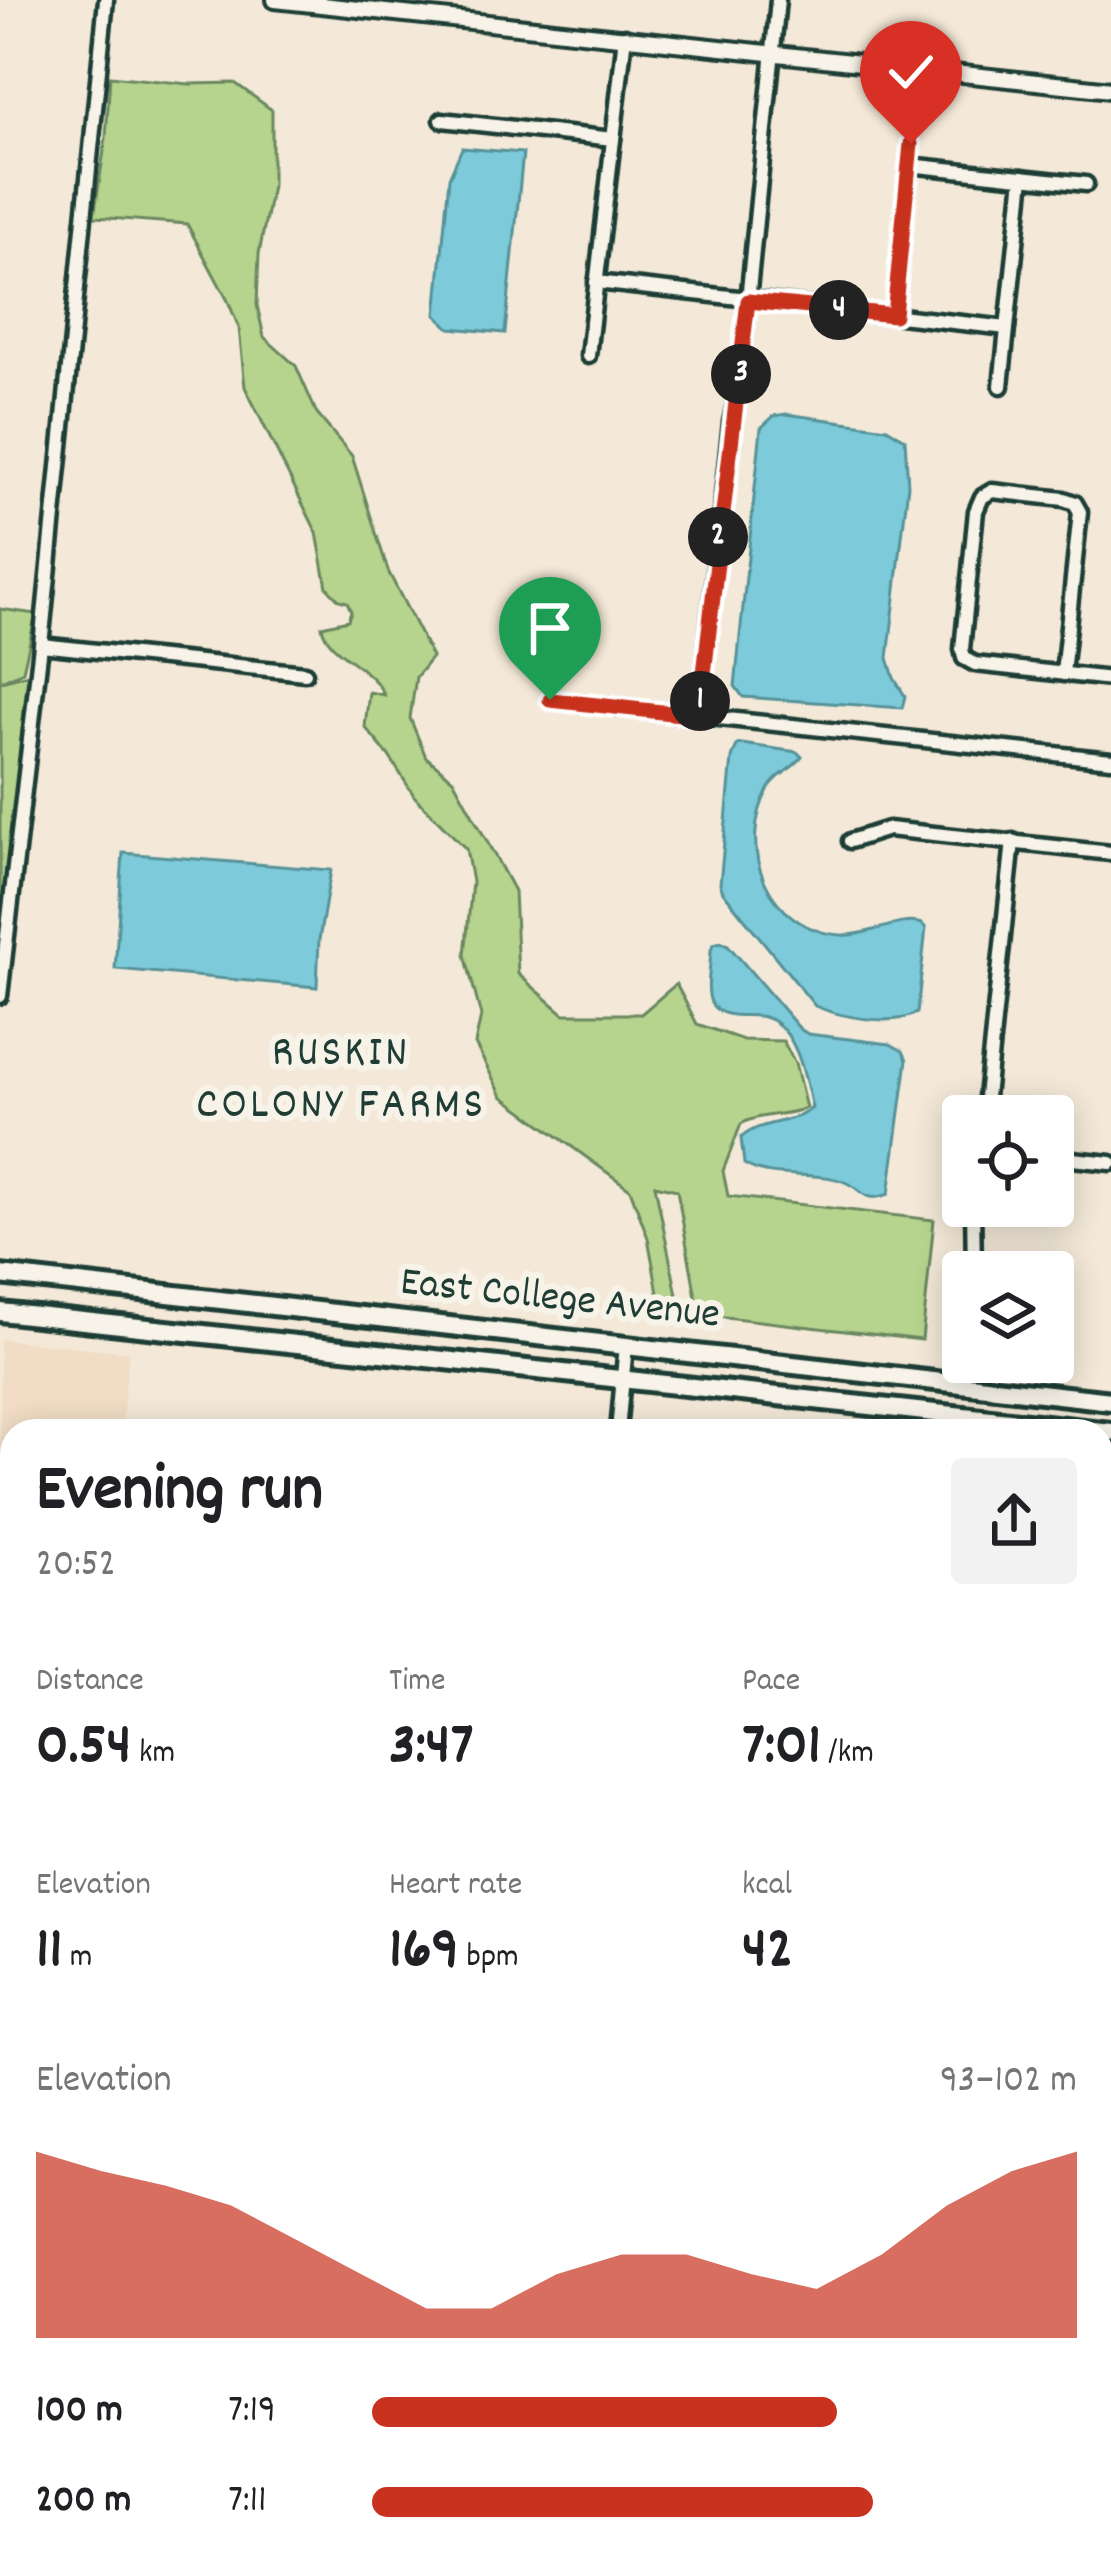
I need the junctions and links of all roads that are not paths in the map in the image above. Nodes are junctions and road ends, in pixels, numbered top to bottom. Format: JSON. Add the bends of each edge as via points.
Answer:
{"nodes":[{"id":1,"x":106,"y":0,"type":"edge"},
{"id":2,"x":275,"y":0,"type":"edge"},
{"id":3,"x":778,"y":0,"type":"edge"},
{"id":4,"x":625,"y":36,"type":"junction"},
{"id":5,"x":772,"y":52,"type":"junction"},
{"id":6,"x":1111,"y":90,"type":"edge"},
{"id":7,"x":442,"y":120,"type":"dead end"},
{"id":8,"x":613,"y":140,"type":"junction"},
{"id":9,"x":911,"y":144,"type":"dead end"},
{"id":10,"x":909,"y":165,"type":"junction"},
{"id":11,"x":1023,"y":177,"type":"junction"},
{"id":12,"x":1086,"y":184,"type":"dead end"},
{"id":13,"x":596,"y":282,"type":"junction"},
{"id":14,"x":748,"y":301,"type":"junction"},
{"id":15,"x":894,"y":315,"type":"junction"},
{"id":16,"x":1007,"y":328,"type":"junction"},
{"id":17,"x":588,"y":356,"type":"dead end"},
{"id":18,"x":1001,"y":386,"type":"dead end"},
{"id":19,"x":41,"y":644,"type":"junction"},
{"id":20,"x":305,"y":673,"type":"dead end"},
{"id":21,"x":1063,"y":674,"type":"junction"},
{"id":22,"x":1111,"y":679,"type":"edge"},
{"id":23,"x":550,"y":700,"type":"dead end"},
{"id":24,"x":699,"y":716,"type":"junction"},
{"id":25,"x":1111,"y":760,"type":"edge"},
{"id":26,"x":850,"y":841,"type":"dead end"},
{"id":27,"x":1013,"y":842,"type":"junction"},
{"id":28,"x":1111,"y":854,"type":"edge"},
{"id":29,"x":0,"y":996,"type":"edge"},
{"id":30,"x":985,"y":1095,"type":"edge"},
{"id":31,"x":1074,"y":1159,"type":"edge"},
{"id":32,"x":1111,"y":1163,"type":"edge"},
{"id":33,"x":0,"y":1275,"type":"edge"},
{"id":34,"x":0,"y":1312,"type":"edge"},
{"id":35,"x":626,"y":1345,"type":"junction"},
{"id":36,"x":623,"y":1381,"type":"junction"},
{"id":37,"x":962,"y":1384,"type":"joint"},
{"id":38,"x":1111,"y":1401,"type":"edge"},
{"id":39,"x":619,"y":1419,"type":"edge"},
{"id":40,"x":987,"y":1419,"type":"edge"}],
"edges":[{"from":1,"to":19,"type":"street"},
{"from":2,"to":4,"type":"street"},
{"from":3,"to":5,"type":"street"},
{"from":4,"to":5,"type":"street"},
{"from":4,"to":8,"type":"street"},
{"from":5,"to":6,"type":"street"},
{"from":5,"to":14,"type":"street"},
{"from":7,"to":8,"type":"street"},
{"from":8,"to":13,"type":"street"},
{"from":9,"to":10,"type":"street"},
{"from":10,"to":11,"type":"street"},
{"from":10,"to":15,"type":"street"},
{"from":11,"to":12,"type":"street"},
{"from":11,"to":16,"type":"street"},
{"from":13,"to":14,"type":"street"},
{"from":13,"to":17,"type":"street"},
{"from":14,"to":15,"type":"street"},
{"from":14,"to":24,"type":"street"},
{"from":15,"to":16,"type":"street"},
{"from":16,"to":18,"type":"street"},
{"from":19,"to":20,"type":"street"},
{"from":19,"to":29,"type":"street"},
{"from":21,"to":21,"type":"street","via":[[964,658],[976,511],[992,491],[1064,499],[1080,512]]},
{"from":21,"to":22,"type":"street"},
{"from":23,"to":24,"type":"street"},
{"from":24,"to":25,"type":"street"},
{"from":26,"to":27,"type":"street","via":[[888,829]]},
{"from":27,"to":28,"type":"street"},
{"from":27,"to":30,"type":"street"},
{"from":31,"to":32,"type":"street"},
{"from":33,"to":35,"type":"main road","name":"East College Avenue"},
{"from":34,"to":36,"type":"main road","name":"East College Avenue"},
{"from":35,"to":36,"type":"street"},
{"from":35,"to":37,"type":"main road","name":"East College Avenue"},
{"from":36,"to":39,"type":"street"},
{"from":36,"to":40,"type":"main road","name":"East College Avenue"},
{"from":37,"to":38,"type":"main road","name":"East College Avenue"}]}
